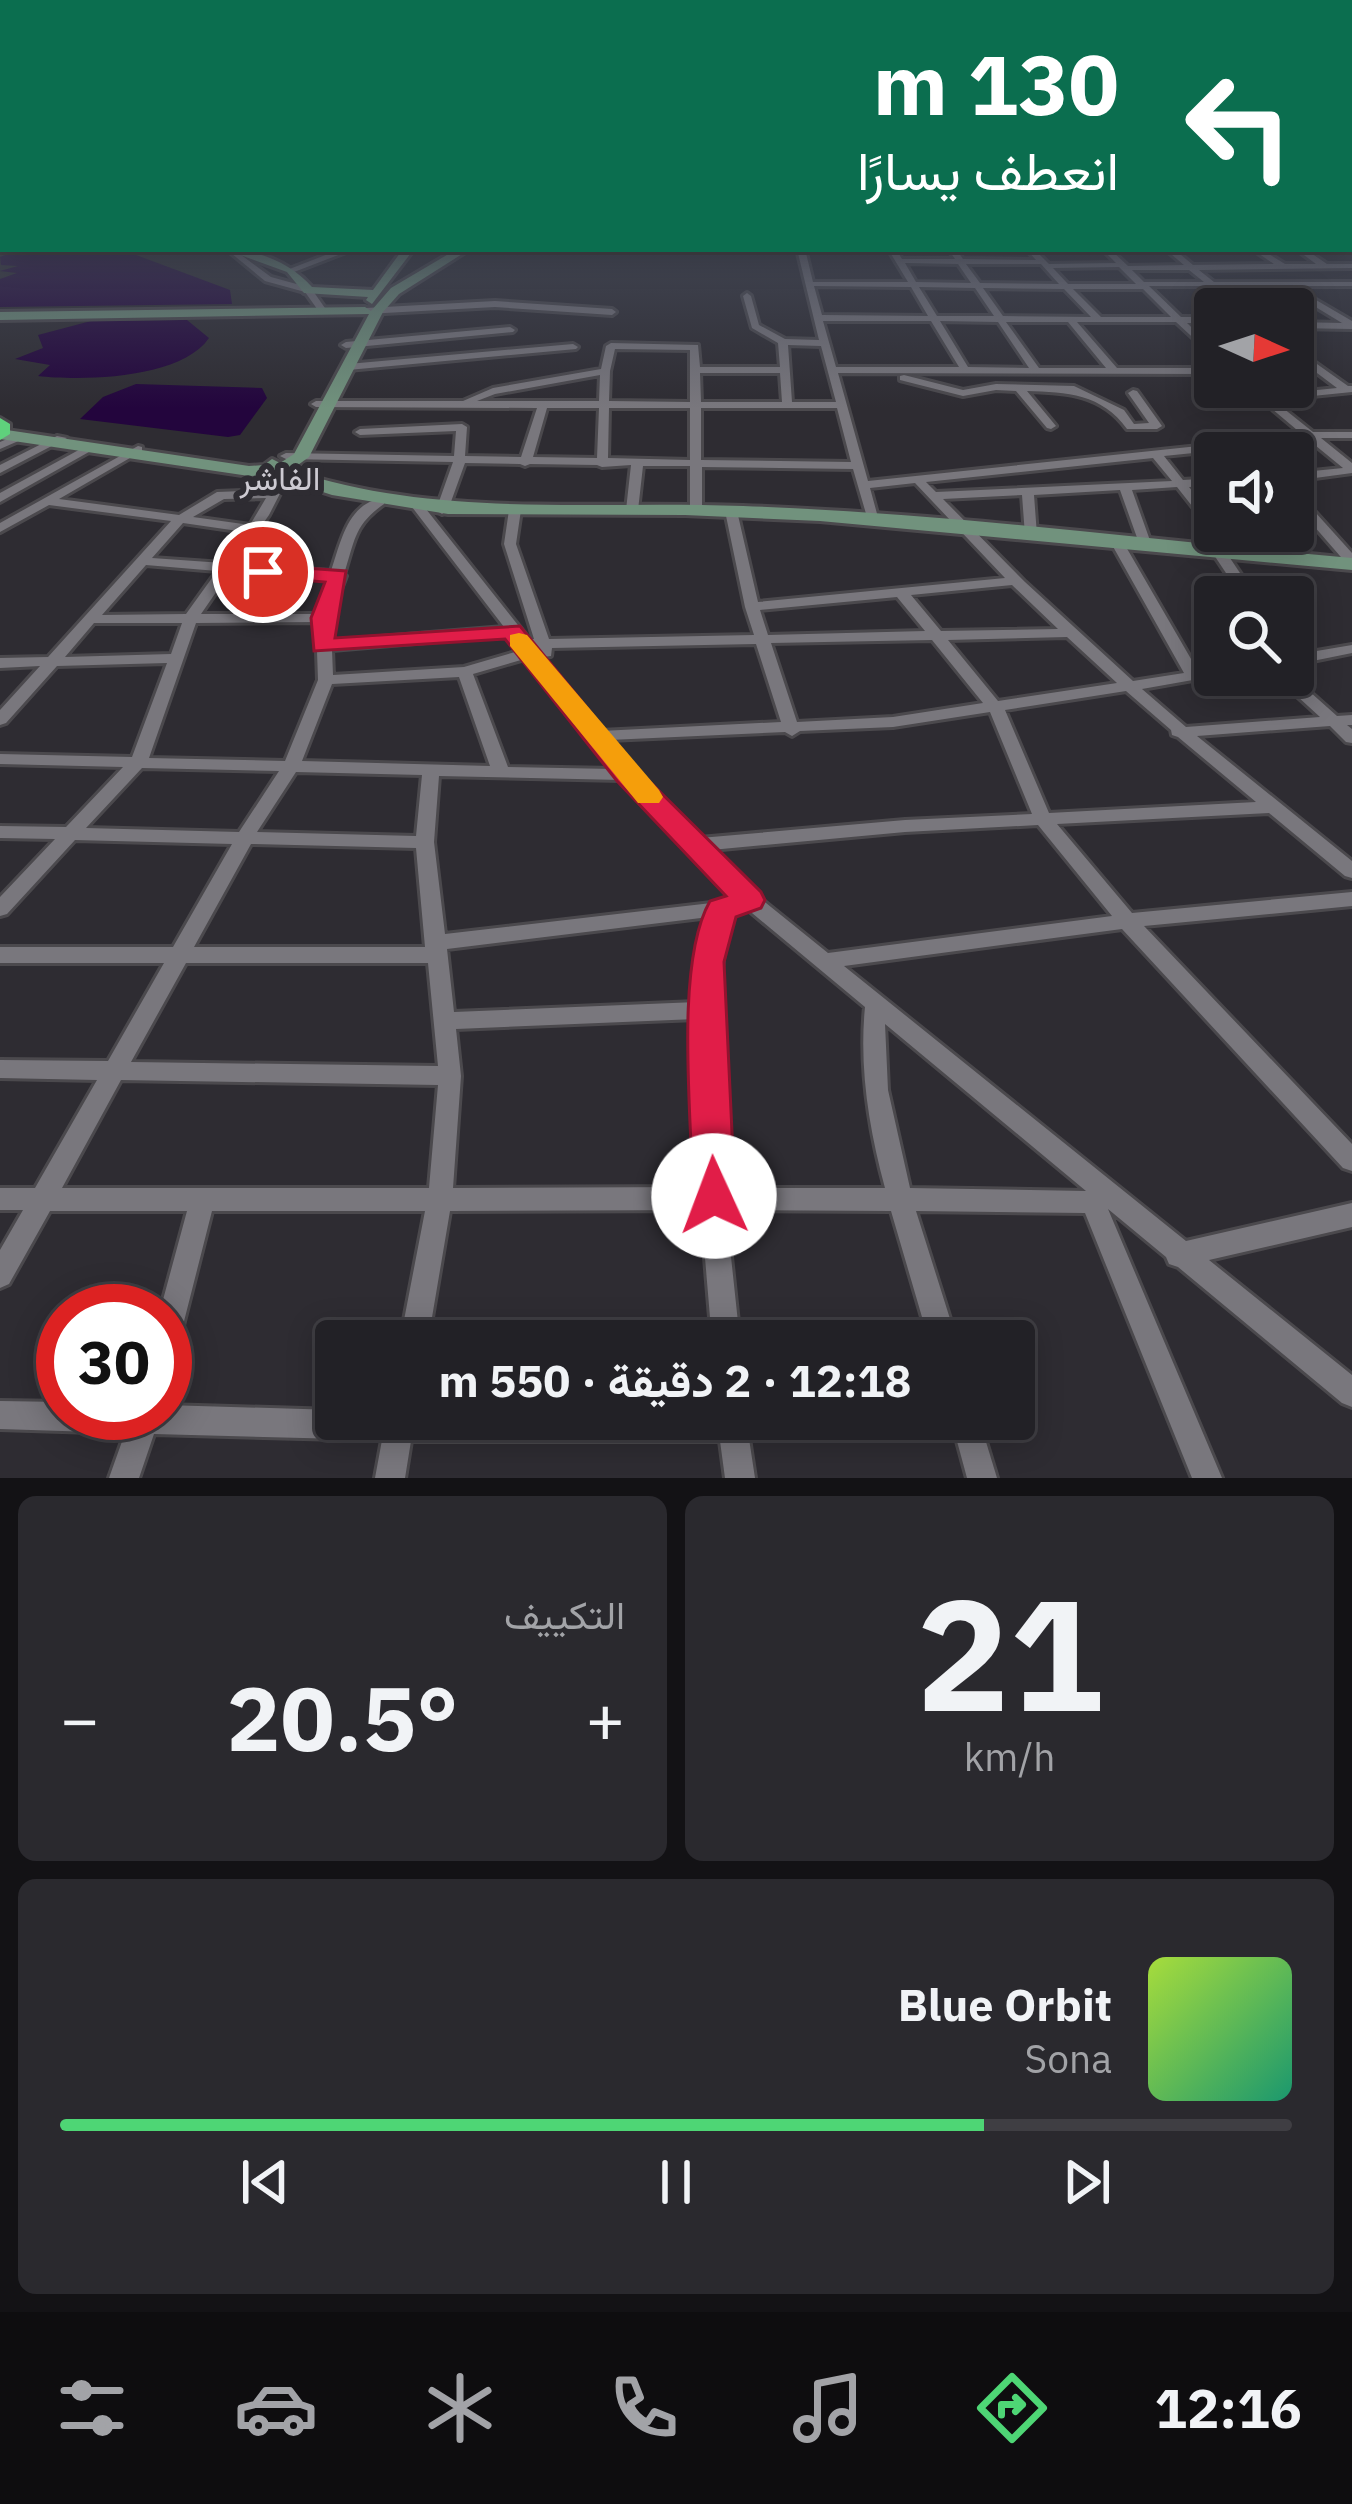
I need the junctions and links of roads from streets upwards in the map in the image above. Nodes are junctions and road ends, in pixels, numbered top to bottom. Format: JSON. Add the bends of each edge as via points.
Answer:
{"nodes":[{"id":1,"x":256,"y":270,"type":"edge"},
{"id":2,"x":296,"y":270,"type":"edge"},
{"id":3,"x":396,"y":270,"type":"edge"},
{"id":4,"x":431,"y":270,"type":"edge"},
{"id":5,"x":807,"y":270,"type":"edge"},
{"id":6,"x":902,"y":270,"type":"edge"},
{"id":7,"x":966,"y":270,"type":"edge"},
{"id":8,"x":1050,"y":270,"type":"edge"},
{"id":9,"x":1126,"y":270,"type":"edge"},
{"id":10,"x":1194,"y":270,"type":"edge"},
{"id":11,"x":811,"y":284,"type":"junction"},
{"id":12,"x":1282,"y":284,"type":"junction"},
{"id":13,"x":1352,"y":284,"type":"edge"},
{"id":14,"x":1212,"y":285,"type":"junction"},
{"id":15,"x":911,"y":286,"type":"junction"},
{"id":16,"x":1141,"y":286,"type":"junction"},
{"id":17,"x":978,"y":287,"type":"junction"},
{"id":18,"x":1066,"y":287,"type":"junction"},
{"id":19,"x":1216,"y":288,"type":"edge"},
{"id":20,"x":308,"y":290,"type":"junction"},
{"id":21,"x":384,"y":291,"type":"junction"},
{"id":22,"x":747,"y":296,"type":"dead end"},
{"id":23,"x":495,"y":304,"type":"junction"},
{"id":24,"x":323,"y":311,"type":"junction"},
{"id":25,"x":612,"y":312,"type":"dead end"},
{"id":26,"x":0,"y":316,"type":"edge"},
{"id":27,"x":818,"y":318,"type":"junction"},
{"id":28,"x":366,"y":319,"type":"junction"},
{"id":29,"x":931,"y":319,"type":"junction"},
{"id":30,"x":1001,"y":319,"type":"junction"},
{"id":31,"x":1070,"y":320,"type":"junction"},
{"id":32,"x":1099,"y":320,"type":"junction"},
{"id":33,"x":1177,"y":320,"type":"junction"},
{"id":34,"x":1194,"y":320,"type":"edge"},
{"id":35,"x":1314,"y":326,"type":"edge"},
{"id":36,"x":1332,"y":326,"type":"junction"},
{"id":37,"x":1352,"y":326,"type":"edge"},
{"id":38,"x":510,"y":330,"type":"junction"},
{"id":39,"x":1194,"y":336,"type":"edge"},
{"id":40,"x":1352,"y":340,"type":"edge"},
{"id":41,"x":783,"y":342,"type":"junction"},
{"id":42,"x":825,"y":343,"type":"junction"},
{"id":43,"x":353,"y":344,"type":"junction"},
{"id":44,"x":573,"y":347,"type":"dead end"},
{"id":45,"x":530,"y":350,"type":"junction"},
{"id":46,"x":1314,"y":368,"type":"edge"},
{"id":47,"x":699,"y":370,"type":"junction"},
{"id":48,"x":748,"y":370,"type":"junction"},
{"id":49,"x":784,"y":370,"type":"junction"},
{"id":50,"x":965,"y":370,"type":"junction"},
{"id":51,"x":605,"y":371,"type":"junction"},
{"id":52,"x":1036,"y":371,"type":"junction"},
{"id":53,"x":1114,"y":371,"type":"junction"},
{"id":54,"x":1194,"y":371,"type":"edge"},
{"id":55,"x":1314,"y":371,"type":"edge"},
{"id":56,"x":1318,"y":371,"type":"junction"},
{"id":57,"x":341,"y":372,"type":"junction"},
{"id":58,"x":836,"y":374,"type":"junction"},
{"id":59,"x":1018,"y":387,"type":"junction"},
{"id":60,"x":1349,"y":389,"type":"edge"},
{"id":61,"x":1133,"y":393,"type":"dead end"},
{"id":62,"x":1314,"y":393,"type":"edge"},
{"id":63,"x":323,"y":404,"type":"junction"},
{"id":64,"x":751,"y":404,"type":"junction"},
{"id":65,"x":787,"y":404,"type":"junction"},
{"id":66,"x":843,"y":404,"type":"junction"},
{"id":67,"x":462,"y":405,"type":"junction"},
{"id":68,"x":543,"y":405,"type":"junction"},
{"id":69,"x":607,"y":405,"type":"junction"},
{"id":70,"x":698,"y":405,"type":"junction"},
{"id":71,"x":1276,"y":408,"type":"edge"},
{"id":72,"x":1051,"y":426,"type":"dead end"},
{"id":73,"x":3,"y":431,"type":"edge"},
{"id":74,"x":359,"y":432,"type":"dead end"},
{"id":75,"x":1306,"y":432,"type":"edge"},
{"id":76,"x":1352,"y":435,"type":"edge"},
{"id":77,"x":1314,"y":436,"type":"edge"},
{"id":78,"x":1314,"y":438,"type":"edge"},
{"id":79,"x":57,"y":440,"type":"junction"},
{"id":80,"x":0,"y":446,"type":"edge"},
{"id":81,"x":89,"y":448,"type":"junction"},
{"id":82,"x":134,"y":452,"type":"junction"},
{"id":83,"x":1194,"y":454,"type":"edge"},
{"id":84,"x":1158,"y":456,"type":"junction"},
{"id":85,"x":459,"y":463,"type":"junction"},
{"id":86,"x":524,"y":464,"type":"junction"},
{"id":87,"x":602,"y":464,"type":"junction"},
{"id":88,"x":637,"y":464,"type":"junction"},
{"id":89,"x":284,"y":465,"type":"junction"},
{"id":90,"x":698,"y":465,"type":"junction"},
{"id":91,"x":859,"y":466,"type":"junction"},
{"id":92,"x":1352,"y":469,"type":"edge"},
{"id":93,"x":0,"y":470,"type":"edge"},
{"id":94,"x":1314,"y":474,"type":"edge"},
{"id":95,"x":918,"y":480,"type":"junction"},
{"id":96,"x":1182,"y":483,"type":"junction"},
{"id":97,"x":1194,"y":483,"type":"edge"},
{"id":98,"x":866,"y":485,"type":"junction"},
{"id":99,"x":1125,"y":487,"type":"junction"},
{"id":100,"x":1028,"y":493,"type":"junction"},
{"id":101,"x":272,"y":494,"type":"junction"},
{"id":102,"x":933,"y":496,"type":"junction"},
{"id":103,"x":0,"y":498,"type":"edge"},
{"id":104,"x":1194,"y":499,"type":"edge"},
{"id":105,"x":47,"y":501,"type":"junction"},
{"id":106,"x":380,"y":501,"type":"junction"},
{"id":107,"x":418,"y":507,"type":"junction"},
{"id":108,"x":442,"y":510,"type":"junction"},
{"id":109,"x":514,"y":510,"type":"junction"},
{"id":110,"x":632,"y":510,"type":"junction"},
{"id":111,"x":696,"y":510,"type":"junction"},
{"id":112,"x":731,"y":511,"type":"junction"},
{"id":113,"x":1314,"y":519,"type":"edge"},
{"id":114,"x":178,"y":521,"type":"junction"},
{"id":115,"x":873,"y":521,"type":"junction"},
{"id":116,"x":0,"y":528,"type":"edge"},
{"id":117,"x":254,"y":529,"type":"junction"},
{"id":118,"x":961,"y":529,"type":"junction"},
{"id":119,"x":1030,"y":535,"type":"junction"},
{"id":120,"x":1117,"y":543,"type":"junction"},
{"id":121,"x":1146,"y":546,"type":"junction"},
{"id":122,"x":1227,"y":553,"type":"junction"},
{"id":123,"x":142,"y":561,"type":"junction"},
{"id":124,"x":1352,"y":563,"type":"edge"},
{"id":125,"x":225,"y":569,"type":"junction"},
{"id":126,"x":338,"y":576,"type":"junction"},
{"id":127,"x":1238,"y":576,"type":"edge"},
{"id":128,"x":1013,"y":581,"type":"junction"},
{"id":129,"x":901,"y":592,"type":"junction"},
{"id":130,"x":752,"y":607,"type":"junction"},
{"id":131,"x":191,"y":618,"type":"junction"},
{"id":132,"x":323,"y":618,"type":"junction"},
{"id":133,"x":91,"y":619,"type":"junction"},
{"id":134,"x":1068,"y":633,"type":"junction"},
{"id":135,"x":937,"y":639,"type":"junction"},
{"id":136,"x":762,"y":640,"type":"junction"},
{"id":137,"x":526,"y":643,"type":"junction"},
{"id":138,"x":322,"y":646,"type":"junction"},
{"id":139,"x":1352,"y":649,"type":"edge"},
{"id":140,"x":1314,"y":656,"type":"edge"},
{"id":141,"x":176,"y":658,"type":"junction"},
{"id":142,"x":0,"y":663,"type":"edge"},
{"id":143,"x":50,"y":664,"type":"junction"},
{"id":144,"x":465,"y":672,"type":"junction"},
{"id":145,"x":1193,"y":676,"type":"joint"},
{"id":146,"x":326,"y":680,"type":"junction"},
{"id":147,"x":1129,"y":689,"type":"junction"},
{"id":148,"x":1310,"y":696,"type":"edge"},
{"id":149,"x":4,"y":710,"type":"edge"},
{"id":150,"x":997,"y":710,"type":"junction"},
{"id":151,"x":1343,"y":720,"type":"edge"},
{"id":152,"x":792,"y":731,"type":"junction"},
{"id":153,"x":1178,"y":732,"type":"junction"},
{"id":154,"x":596,"y":736,"type":"junction"},
{"id":155,"x":1352,"y":737,"type":"edge"},
{"id":156,"x":0,"y":759,"type":"edge"},
{"id":157,"x":139,"y":761,"type":"junction"},
{"id":158,"x":293,"y":763,"type":"junction"},
{"id":159,"x":431,"y":769,"type":"junction"},
{"id":160,"x":500,"y":769,"type":"junction"},
{"id":161,"x":627,"y":775,"type":"junction"},
{"id":162,"x":1273,"y":807,"type":"junction"},
{"id":163,"x":1043,"y":819,"type":"junction"},
{"id":164,"x":0,"y":832,"type":"edge"},
{"id":165,"x":68,"y":833,"type":"junction"},
{"id":166,"x":247,"y":834,"type":"junction"},
{"id":167,"x":425,"y":842,"type":"junction"},
{"id":168,"x":696,"y":844,"type":"junction"},
{"id":169,"x":1352,"y":871,"type":"edge"},
{"id":170,"x":1352,"y":899,"type":"edge"},
{"id":171,"x":749,"y":900,"type":"junction"},
{"id":172,"x":0,"y":909,"type":"edge"},
{"id":173,"x":722,"y":909,"type":"junction"},
{"id":174,"x":1127,"y":921,"type":"junction"},
{"id":175,"x":434,"y":949,"type":"junction"},
{"id":176,"x":0,"y":955,"type":"edge"},
{"id":177,"x":181,"y":955,"type":"junction"},
{"id":178,"x":824,"y":961,"type":"junction"},
{"id":179,"x":875,"y":1008,"type":"junction"},
{"id":180,"x":707,"y":1010,"type":"junction"},
{"id":181,"x":447,"y":1021,"type":"junction"},
{"id":182,"x":0,"y":1069,"type":"edge"},
{"id":183,"x":113,"y":1071,"type":"junction"},
{"id":184,"x":450,"y":1076,"type":"junction"},
{"id":185,"x":1352,"y":1160,"type":"edge"},
{"id":186,"x":714,"y":1196,"type":"junction"},
{"id":187,"x":902,"y":1198,"type":"junction"},
{"id":188,"x":1100,"y":1198,"type":"junction"},
{"id":189,"x":0,"y":1199,"type":"edge"},
{"id":190,"x":42,"y":1199,"type":"junction"},
{"id":191,"x":440,"y":1199,"type":"junction"},
{"id":192,"x":202,"y":1203,"type":"junction"},
{"id":193,"x":1352,"y":1215,"type":"edge"},
{"id":194,"x":1178,"y":1255,"type":"junction"},
{"id":195,"x":0,"y":1275,"type":"edge"},
{"id":196,"x":180,"y":1284,"type":"edge"},
{"id":197,"x":418,"y":1320,"type":"edge"},
{"id":198,"x":724,"y":1320,"type":"edge"},
{"id":199,"x":937,"y":1320,"type":"edge"},
{"id":200,"x":1352,"y":1393,"type":"edge"},
{"id":201,"x":0,"y":1415,"type":"edge"},
{"id":202,"x":36,"y":1415,"type":"edge"},
{"id":203,"x":192,"y":1417,"type":"edge"},
{"id":204,"x":315,"y":1421,"type":"edge"},
{"id":205,"x":137,"y":1440,"type":"edge"},
{"id":206,"x":397,"y":1440,"type":"edge"},
{"id":207,"x":734,"y":1440,"type":"edge"},
{"id":208,"x":971,"y":1440,"type":"edge"},
{"id":209,"x":124,"y":1478,"type":"edge"},
{"id":210,"x":390,"y":1478,"type":"edge"},
{"id":211,"x":740,"y":1478,"type":"edge"},
{"id":212,"x":982,"y":1478,"type":"edge"},
{"id":213,"x":1208,"y":1478,"type":"edge"}],
"edges":[{"from":1,"to":20,"type":"street"},
{"from":2,"to":20,"type":"street"},
{"from":3,"to":21,"type":"street"},
{"from":4,"to":21,"type":"street"},
{"from":5,"to":11,"type":"street"},
{"from":6,"to":15,"type":"street"},
{"from":7,"to":17,"type":"street"},
{"from":8,"to":18,"type":"street"},
{"from":9,"to":16,"type":"street"},
{"from":10,"to":14,"type":"street"},
{"from":11,"to":15,"type":"street"},
{"from":11,"to":27,"type":"street"},
{"from":12,"to":13,"type":"street"},
{"from":12,"to":14,"type":"street"},
{"from":12,"to":37,"type":"street"},
{"from":14,"to":16,"type":"street"},
{"from":14,"to":19,"type":"street"},
{"from":15,"to":17,"type":"street"},
{"from":15,"to":29,"type":"street"},
{"from":16,"to":18,"type":"street"},
{"from":16,"to":33,"type":"street"},
{"from":17,"to":18,"type":"street"},
{"from":17,"to":30,"type":"street"},
{"from":18,"to":32,"type":"street"},
{"from":20,"to":21,"type":"street"},
{"from":20,"to":24,"type":"street"},
{"from":21,"to":28,"type":"street"},
{"from":22,"to":41,"type":"street","via":[[755,326]]},
{"from":23,"to":25,"type":"street"},
{"from":23,"to":28,"type":"street"},
{"from":23,"to":38,"type":"street"},
{"from":24,"to":26,"type":"street"},
{"from":24,"to":28,"type":"street"},
{"from":27,"to":29,"type":"street"},
{"from":27,"to":42,"type":"street"},
{"from":28,"to":43,"type":"street"},
{"from":29,"to":30,"type":"street"},
{"from":29,"to":50,"type":"street"},
{"from":30,"to":31,"type":"street"},
{"from":30,"to":52,"type":"street"},
{"from":31,"to":32,"type":"street"},
{"from":31,"to":53,"type":"street"},
{"from":32,"to":33,"type":"street"},
{"from":33,"to":34,"type":"street"},
{"from":33,"to":39,"type":"street"},
{"from":35,"to":36,"type":"street"},
{"from":36,"to":37,"type":"street"},
{"from":36,"to":40,"type":"street"},
{"from":38,"to":43,"type":"street"},
{"from":38,"to":45,"type":"street"},
{"from":41,"to":42,"type":"street"},
{"from":41,"to":49,"type":"street"},
{"from":42,"to":58,"type":"street"},
{"from":43,"to":57,"type":"street"},
{"from":44,"to":45,"type":"street"},
{"from":45,"to":57,"type":"street"},
{"from":46,"to":56,"type":"street"},
{"from":47,"to":48,"type":"street"},
{"from":47,"to":51,"type":"street","via":[[695,347],[614,344]]},
{"from":47,"to":70,"type":"street"},
{"from":48,"to":49,"type":"street"},
{"from":48,"to":64,"type":"street"},
{"from":49,"to":65,"type":"street"},
{"from":50,"to":52,"type":"street"},
{"from":50,"to":58,"type":"street"},
{"from":51,"to":67,"type":"street","via":[[493,391]]},
{"from":51,"to":69,"type":"street"},
{"from":52,"to":53,"type":"street"},
{"from":53,"to":54,"type":"street"},
{"from":55,"to":56,"type":"street"},
{"from":56,"to":60,"type":"street"},
{"from":57,"to":63,"type":"street"},
{"from":58,"to":59,"type":"street","via":[[914,378],[964,393]]},
{"from":58,"to":66,"type":"street"},
{"from":59,"to":61,"type":"street","via":[[1078,390],[1120,412],[1131,427],[1157,426]]},
{"from":59,"to":72,"type":"street"},
{"from":60,"to":62,"type":"street"},
{"from":63,"to":67,"type":"street"},
{"from":63,"to":89,"type":"street"},
{"from":64,"to":65,"type":"street"},
{"from":64,"to":70,"type":"street"},
{"from":65,"to":66,"type":"street"},
{"from":66,"to":91,"type":"street"},
{"from":67,"to":68,"type":"street"},
{"from":68,"to":69,"type":"street"},
{"from":68,"to":86,"type":"street"},
{"from":69,"to":70,"type":"street"},
{"from":69,"to":87,"type":"street"},
{"from":70,"to":90,"type":"street"},
{"from":71,"to":75,"type":"street"},
{"from":73,"to":79,"type":"street"},
{"from":73,"to":80,"type":"street"},
{"from":74,"to":85,"type":"street","via":[[458,426]]},
{"from":76,"to":77,"type":"street"},
{"from":78,"to":92,"type":"street"},
{"from":79,"to":81,"type":"street"},
{"from":79,"to":82,"type":"street"},
{"from":79,"to":93,"type":"street"},
{"from":81,"to":82,"type":"street"},
{"from":81,"to":103,"type":"street"},
{"from":82,"to":89,"type":"street"},
{"from":82,"to":105,"type":"street"},
{"from":83,"to":84,"type":"street"},
{"from":84,"to":95,"type":"street"},
{"from":84,"to":96,"type":"street"},
{"from":85,"to":86,"type":"street"},
{"from":85,"to":89,"type":"street"},
{"from":85,"to":108,"type":"street"},
{"from":86,"to":87,"type":"street"},
{"from":87,"to":88,"type":"street"},
{"from":88,"to":90,"type":"street"},
{"from":88,"to":110,"type":"street"},
{"from":89,"to":101,"type":"street"},
{"from":89,"to":106,"type":"street"},
{"from":90,"to":91,"type":"street"},
{"from":90,"to":111,"type":"street"},
{"from":91,"to":98,"type":"street"},
{"from":92,"to":94,"type":"street"},
{"from":95,"to":98,"type":"street"},
{"from":95,"to":102,"type":"street"},
{"from":96,"to":97,"type":"street"},
{"from":96,"to":99,"type":"street"},
{"from":96,"to":104,"type":"street"},
{"from":98,"to":115,"type":"street"},
{"from":99,"to":100,"type":"street"},
{"from":99,"to":121,"type":"street"},
{"from":100,"to":102,"type":"street"},
{"from":100,"to":119,"type":"street"},
{"from":101,"to":114,"type":"street","via":[[221,495]]},
{"from":101,"to":117,"type":"street"},
{"from":102,"to":118,"type":"street"},
{"from":105,"to":114,"type":"street"},
{"from":105,"to":116,"type":"street"},
{"from":106,"to":107,"type":"street"},
{"from":106,"to":126,"type":"street","via":[[357,517]]},
{"from":107,"to":108,"type":"street"},
{"from":107,"to":137,"type":"street"},
{"from":108,"to":109,"type":"street"},
{"from":109,"to":110,"type":"street"},
{"from":109,"to":137,"type":"street","via":[[510,544]]},
{"from":110,"to":111,"type":"street"},
{"from":111,"to":112,"type":"street"},
{"from":112,"to":115,"type":"street"},
{"from":112,"to":130,"type":"street"},
{"from":113,"to":124,"type":"street"},
{"from":114,"to":117,"type":"street"},
{"from":114,"to":123,"type":"street"},
{"from":115,"to":118,"type":"street"},
{"from":117,"to":125,"type":"street"},
{"from":118,"to":119,"type":"street"},
{"from":118,"to":128,"type":"street"},
{"from":119,"to":120,"type":"street"},
{"from":120,"to":121,"type":"street"},
{"from":120,"to":145,"type":"street"},
{"from":121,"to":122,"type":"street"},
{"from":122,"to":124,"type":"street"},
{"from":122,"to":127,"type":"street"},
{"from":123,"to":125,"type":"street"},
{"from":123,"to":133,"type":"street"},
{"from":125,"to":126,"type":"street"},
{"from":125,"to":131,"type":"street"},
{"from":126,"to":132,"type":"street"},
{"from":128,"to":129,"type":"street"},
{"from":128,"to":134,"type":"street"},
{"from":129,"to":130,"type":"street"},
{"from":129,"to":135,"type":"street"},
{"from":130,"to":136,"type":"street"},
{"from":131,"to":132,"type":"street"},
{"from":131,"to":133,"type":"street"},
{"from":131,"to":141,"type":"street"},
{"from":132,"to":138,"type":"street"},
{"from":133,"to":143,"type":"street"},
{"from":134,"to":135,"type":"street"},
{"from":134,"to":147,"type":"street"},
{"from":135,"to":136,"type":"street"},
{"from":135,"to":150,"type":"street"},
{"from":136,"to":137,"type":"street"},
{"from":136,"to":152,"type":"street"},
{"from":137,"to":138,"type":"street"},
{"from":137,"to":144,"type":"street"},
{"from":137,"to":154,"type":"street"},
{"from":138,"to":146,"type":"street"},
{"from":139,"to":140,"type":"street"},
{"from":141,"to":143,"type":"street"},
{"from":141,"to":157,"type":"street"},
{"from":142,"to":143,"type":"street"},
{"from":143,"to":149,"type":"street"},
{"from":144,"to":146,"type":"street"},
{"from":144,"to":160,"type":"street"},
{"from":145,"to":147,"type":"street"},
{"from":146,"to":158,"type":"street"},
{"from":147,"to":150,"type":"street"},
{"from":147,"to":153,"type":"street"},
{"from":148,"to":151,"type":"street"},
{"from":150,"to":152,"type":"street"},
{"from":150,"to":163,"type":"street"},
{"from":151,"to":153,"type":"street"},
{"from":151,"to":155,"type":"street"},
{"from":152,"to":154,"type":"street"},
{"from":153,"to":162,"type":"street"},
{"from":154,"to":161,"type":"street"},
{"from":156,"to":157,"type":"street"},
{"from":157,"to":158,"type":"street"},
{"from":157,"to":165,"type":"street"},
{"from":158,"to":159,"type":"street"},
{"from":158,"to":166,"type":"street"},
{"from":159,"to":160,"type":"street"},
{"from":159,"to":167,"type":"street"},
{"from":160,"to":161,"type":"street"},
{"from":161,"to":168,"type":"street"},
{"from":162,"to":163,"type":"street"},
{"from":162,"to":169,"type":"street"},
{"from":163,"to":168,"type":"street"},
{"from":163,"to":174,"type":"street"},
{"from":164,"to":165,"type":"street"},
{"from":165,"to":166,"type":"street"},
{"from":165,"to":172,"type":"street"},
{"from":166,"to":167,"type":"street"},
{"from":166,"to":177,"type":"street"},
{"from":167,"to":175,"type":"street"},
{"from":168,"to":171,"type":"street"},
{"from":170,"to":174,"type":"street"},
{"from":171,"to":173,"type":"street"},
{"from":171,"to":178,"type":"street"},
{"from":173,"to":175,"type":"street"},
{"from":173,"to":180,"type":"street","via":[[707,962]]},
{"from":174,"to":178,"type":"street"},
{"from":174,"to":185,"type":"street"},
{"from":175,"to":177,"type":"street"},
{"from":175,"to":181,"type":"street"},
{"from":176,"to":177,"type":"street"},
{"from":177,"to":183,"type":"street"},
{"from":178,"to":179,"type":"street"},
{"from":179,"to":187,"type":"street","via":[[871,1053]]},
{"from":179,"to":188,"type":"street"},
{"from":180,"to":181,"type":"street"},
{"from":180,"to":186,"type":"street"},
{"from":181,"to":184,"type":"street"},
{"from":182,"to":183,"type":"street"},
{"from":183,"to":184,"type":"street"},
{"from":183,"to":190,"type":"street"},
{"from":184,"to":191,"type":"street"},
{"from":186,"to":187,"type":"street"},
{"from":186,"to":191,"type":"street"},
{"from":186,"to":198,"type":"street"},
{"from":187,"to":188,"type":"street"},
{"from":187,"to":199,"type":"street"},
{"from":188,"to":194,"type":"street"},
{"from":188,"to":213,"type":"street"},
{"from":189,"to":190,"type":"street"},
{"from":190,"to":192,"type":"street"},
{"from":190,"to":195,"type":"street"},
{"from":191,"to":192,"type":"street"},
{"from":191,"to":197,"type":"street"},
{"from":192,"to":196,"type":"street"},
{"from":193,"to":194,"type":"street"},
{"from":194,"to":200,"type":"street"},
{"from":201,"to":202,"type":"street"},
{"from":203,"to":204,"type":"street"},
{"from":205,"to":209,"type":"street"},
{"from":206,"to":210,"type":"street"},
{"from":207,"to":211,"type":"street"},
{"from":208,"to":212,"type":"street"}]}
